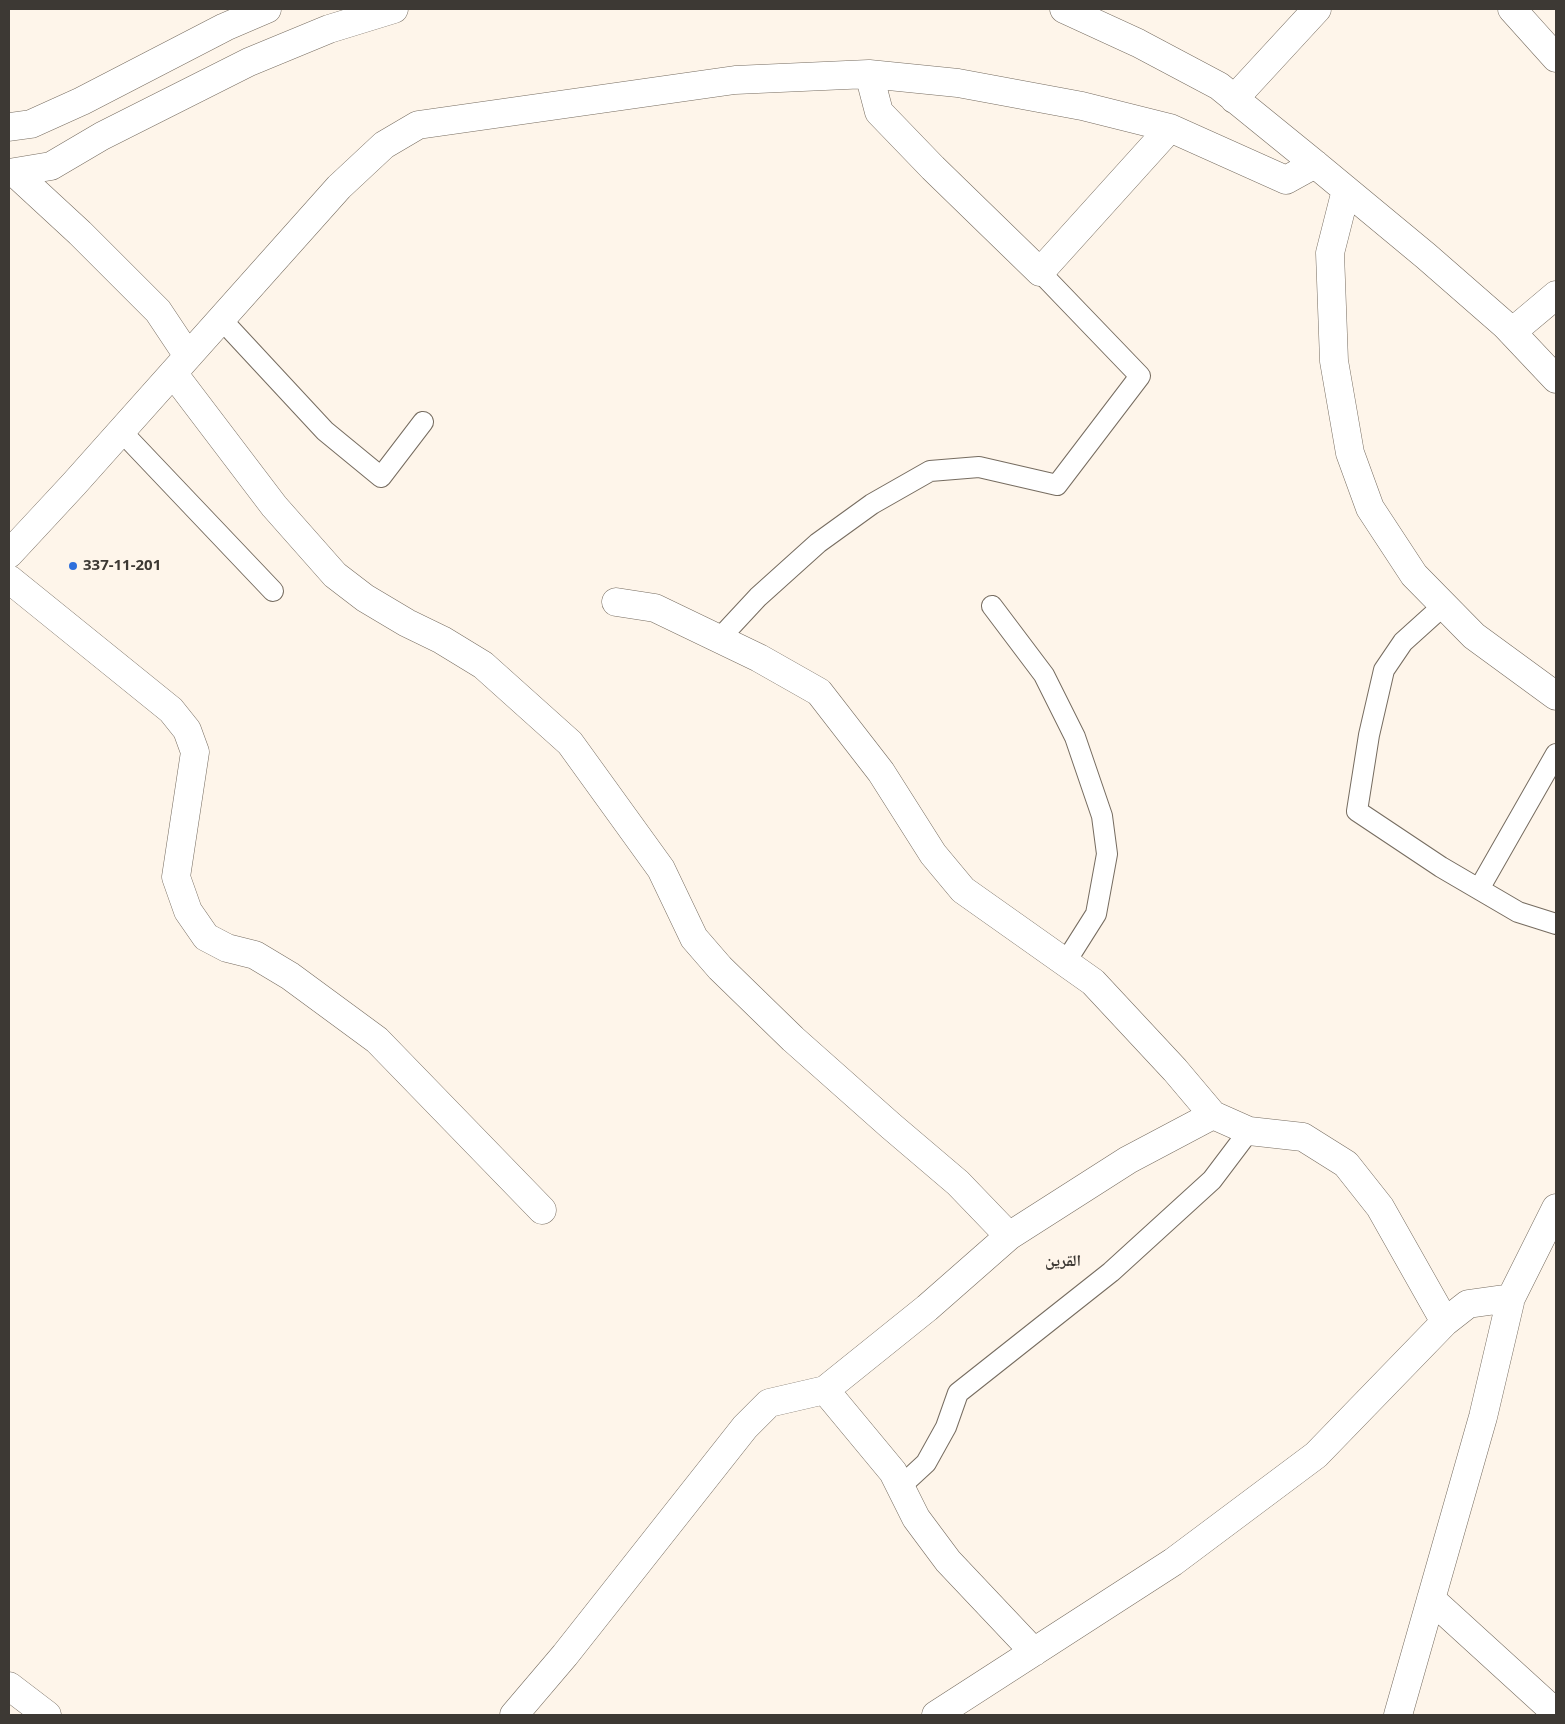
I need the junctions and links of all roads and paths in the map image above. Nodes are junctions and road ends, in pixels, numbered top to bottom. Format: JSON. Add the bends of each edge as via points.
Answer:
{"nodes":[{"id":1,"x":267,"y":9,"type":"edge"},
{"id":2,"x":394,"y":9,"type":"edge"},
{"id":3,"x":1064,"y":9,"type":"edge"},
{"id":4,"x":1317,"y":9,"type":"edge"},
{"id":5,"x":1512,"y":9,"type":"edge"},
{"id":6,"x":1556,"y":58,"type":"edge"},
{"id":7,"x":869,"y":74,"type":"junction"},
{"id":8,"x":1234,"y":99,"type":"junction"},
{"id":9,"x":9,"y":127,"type":"edge"},
{"id":10,"x":1170,"y":128,"type":"junction"},
{"id":11,"x":1315,"y":164,"type":"junction"},
{"id":12,"x":12,"y":173,"type":"edge"},
{"id":13,"x":1346,"y":190,"type":"junction"},
{"id":14,"x":1040,"y":272,"type":"junction"},
{"id":15,"x":1556,"y":295,"type":"edge"},
{"id":16,"x":221,"y":319,"type":"junction"},
{"id":17,"x":1512,"y":332,"type":"junction"},
{"id":18,"x":181,"y":365,"type":"junction"},
{"id":19,"x":1556,"y":379,"type":"edge"},
{"id":20,"x":423,"y":422,"type":"dead end"},
{"id":21,"x":121,"y":432,"type":"junction"},
{"id":22,"x":9,"y":554,"type":"edge"},
{"id":23,"x":9,"y":580,"type":"edge"},
{"id":24,"x":274,"y":591,"type":"dead end"},
{"id":25,"x":616,"y":602,"type":"dead end"},
{"id":26,"x":1444,"y":605,"type":"junction"},
{"id":27,"x":992,"y":606,"type":"dead end"},
{"id":28,"x":719,"y":639,"type":"junction"},
{"id":29,"x":1556,"y":696,"type":"edge"},
{"id":30,"x":1556,"y":754,"type":"edge"},
{"id":31,"x":1479,"y":889,"type":"junction"},
{"id":32,"x":1556,"y":924,"type":"edge"},
{"id":33,"x":1065,"y":963,"type":"junction"},
{"id":34,"x":1213,"y":1116,"type":"junction"},
{"id":35,"x":1249,"y":1131,"type":"junction"},
{"id":36,"x":1556,"y":1208,"type":"edge"},
{"id":37,"x":542,"y":1210,"type":"dead end"},
{"id":38,"x":1009,"y":1236,"type":"junction"},
{"id":39,"x":1511,"y":1298,"type":"junction"},
{"id":40,"x":1445,"y":1322,"type":"junction"},
{"id":41,"x":825,"y":1390,"type":"junction"},
{"id":42,"x":900,"y":1487,"type":"junction"},
{"id":43,"x":1431,"y":1599,"type":"junction"},
{"id":44,"x":1034,"y":1652,"type":"junction"},
{"id":45,"x":9,"y":1686,"type":"edge"},
{"id":46,"x":1556,"y":1713,"type":"edge"},
{"id":47,"x":47,"y":1715,"type":"edge"},
{"id":48,"x":514,"y":1715,"type":"edge"},
{"id":49,"x":936,"y":1715,"type":"edge"},
{"id":50,"x":1398,"y":1715,"type":"edge"}],
"edges":[{"from":1,"to":9,"type":"street","via":[[225,27],[82,101],[30,124]]},
{"from":2,"to":12,"type":"street","via":[[329,29],[249,62],[102,136],[51,166]]},
{"from":3,"to":8,"type":"street","via":[[1138,43],[1219,86]]},
{"from":4,"to":8,"type":"street"},
{"from":5,"to":6,"type":"street"},
{"from":7,"to":10,"type":"street","via":[[958,84],[1082,106]]},
{"from":7,"to":14,"type":"street","via":[[879,112]]},
{"from":7,"to":16,"type":"street","via":[[735,80],[418,125],[384,145],[339,187]]},
{"from":8,"to":11,"type":"street"},
{"from":10,"to":11,"type":"street","via":[[1286,180]]},
{"from":10,"to":14,"type":"street"},
{"from":11,"to":13,"type":"street"},
{"from":12,"to":18,"type":"street","via":[[80,233],[158,311]]},
{"from":13,"to":17,"type":"street"},
{"from":13,"to":26,"type":"street","via":[[1330,253],[1334,361],[1350,453],[1370,508],[1414,575]]},
{"from":14,"to":28,"type":"lane","via":[[1140,376],[1057,486],[979,467],[930,470],[872,504],[818,543],[758,597]]},
{"from":15,"to":17,"type":"street"},
{"from":16,"to":18,"type":"street"},
{"from":16,"to":20,"type":"lane","via":[[325,430],[381,477]]},
{"from":17,"to":19,"type":"street"},
{"from":18,"to":21,"type":"street"},
{"from":18,"to":38,"type":"street","via":[[274,506],[335,575],[382,608],[482,665],[570,743],[661,869],[694,938],[720,968],[807,1051],[958,1183]]},
{"from":21,"to":22,"type":"street"},
{"from":21,"to":24,"type":"lane"},
{"from":23,"to":37,"type":"street","via":[[170,710],[187,730],[195,752],[176,877],[188,910],[206,937],[227,948],[255,955],[290,976],[377,1040]]},
{"from":25,"to":28,"type":"street","via":[[655,608]]},
{"from":26,"to":29,"type":"street","via":[[1474,636]]},
{"from":26,"to":31,"type":"lane","via":[[1403,642],[1384,670],[1369,735],[1357,811]]},
{"from":27,"to":33,"type":"lane","via":[[1044,676],[1075,737],[1102,816],[1107,854],[1096,914]]},
{"from":28,"to":33,"type":"street","via":[[819,692],[881,772],[933,854],[963,890]]},
{"from":30,"to":31,"type":"lane"},
{"from":31,"to":32,"type":"lane","via":[[1518,912]]},
{"from":33,"to":34,"type":"street","via":[[1093,982]]},
{"from":34,"to":35,"type":"street"},
{"from":34,"to":38,"type":"street","via":[[1128,1160]]},
{"from":35,"to":40,"type":"street","via":[[1303,1137],[1346,1164],[1380,1207]]},
{"from":35,"to":42,"type":"lane","via":[[1212,1180],[1111,1272],[958,1393],[946,1427],[926,1463]]},
{"from":36,"to":39,"type":"street"},
{"from":38,"to":41,"type":"street","via":[[927,1308]]},
{"from":39,"to":40,"type":"street","via":[[1468,1304]]},
{"from":39,"to":43,"type":"street","via":[[1483,1416]]},
{"from":40,"to":44,"type":"street","via":[[1316,1455],[1173,1562]]},
{"from":41,"to":42,"type":"street","via":[[893,1472]]},
{"from":41,"to":48,"type":"street","via":[[770,1403],[745,1427]]},
{"from":42,"to":44,"type":"street","via":[[916,1518],[948,1561]]},
{"from":43,"to":46,"type":"street"},
{"from":43,"to":50,"type":"street"},
{"from":44,"to":49,"type":"street"},
{"from":45,"to":47,"type":"street"}]}
